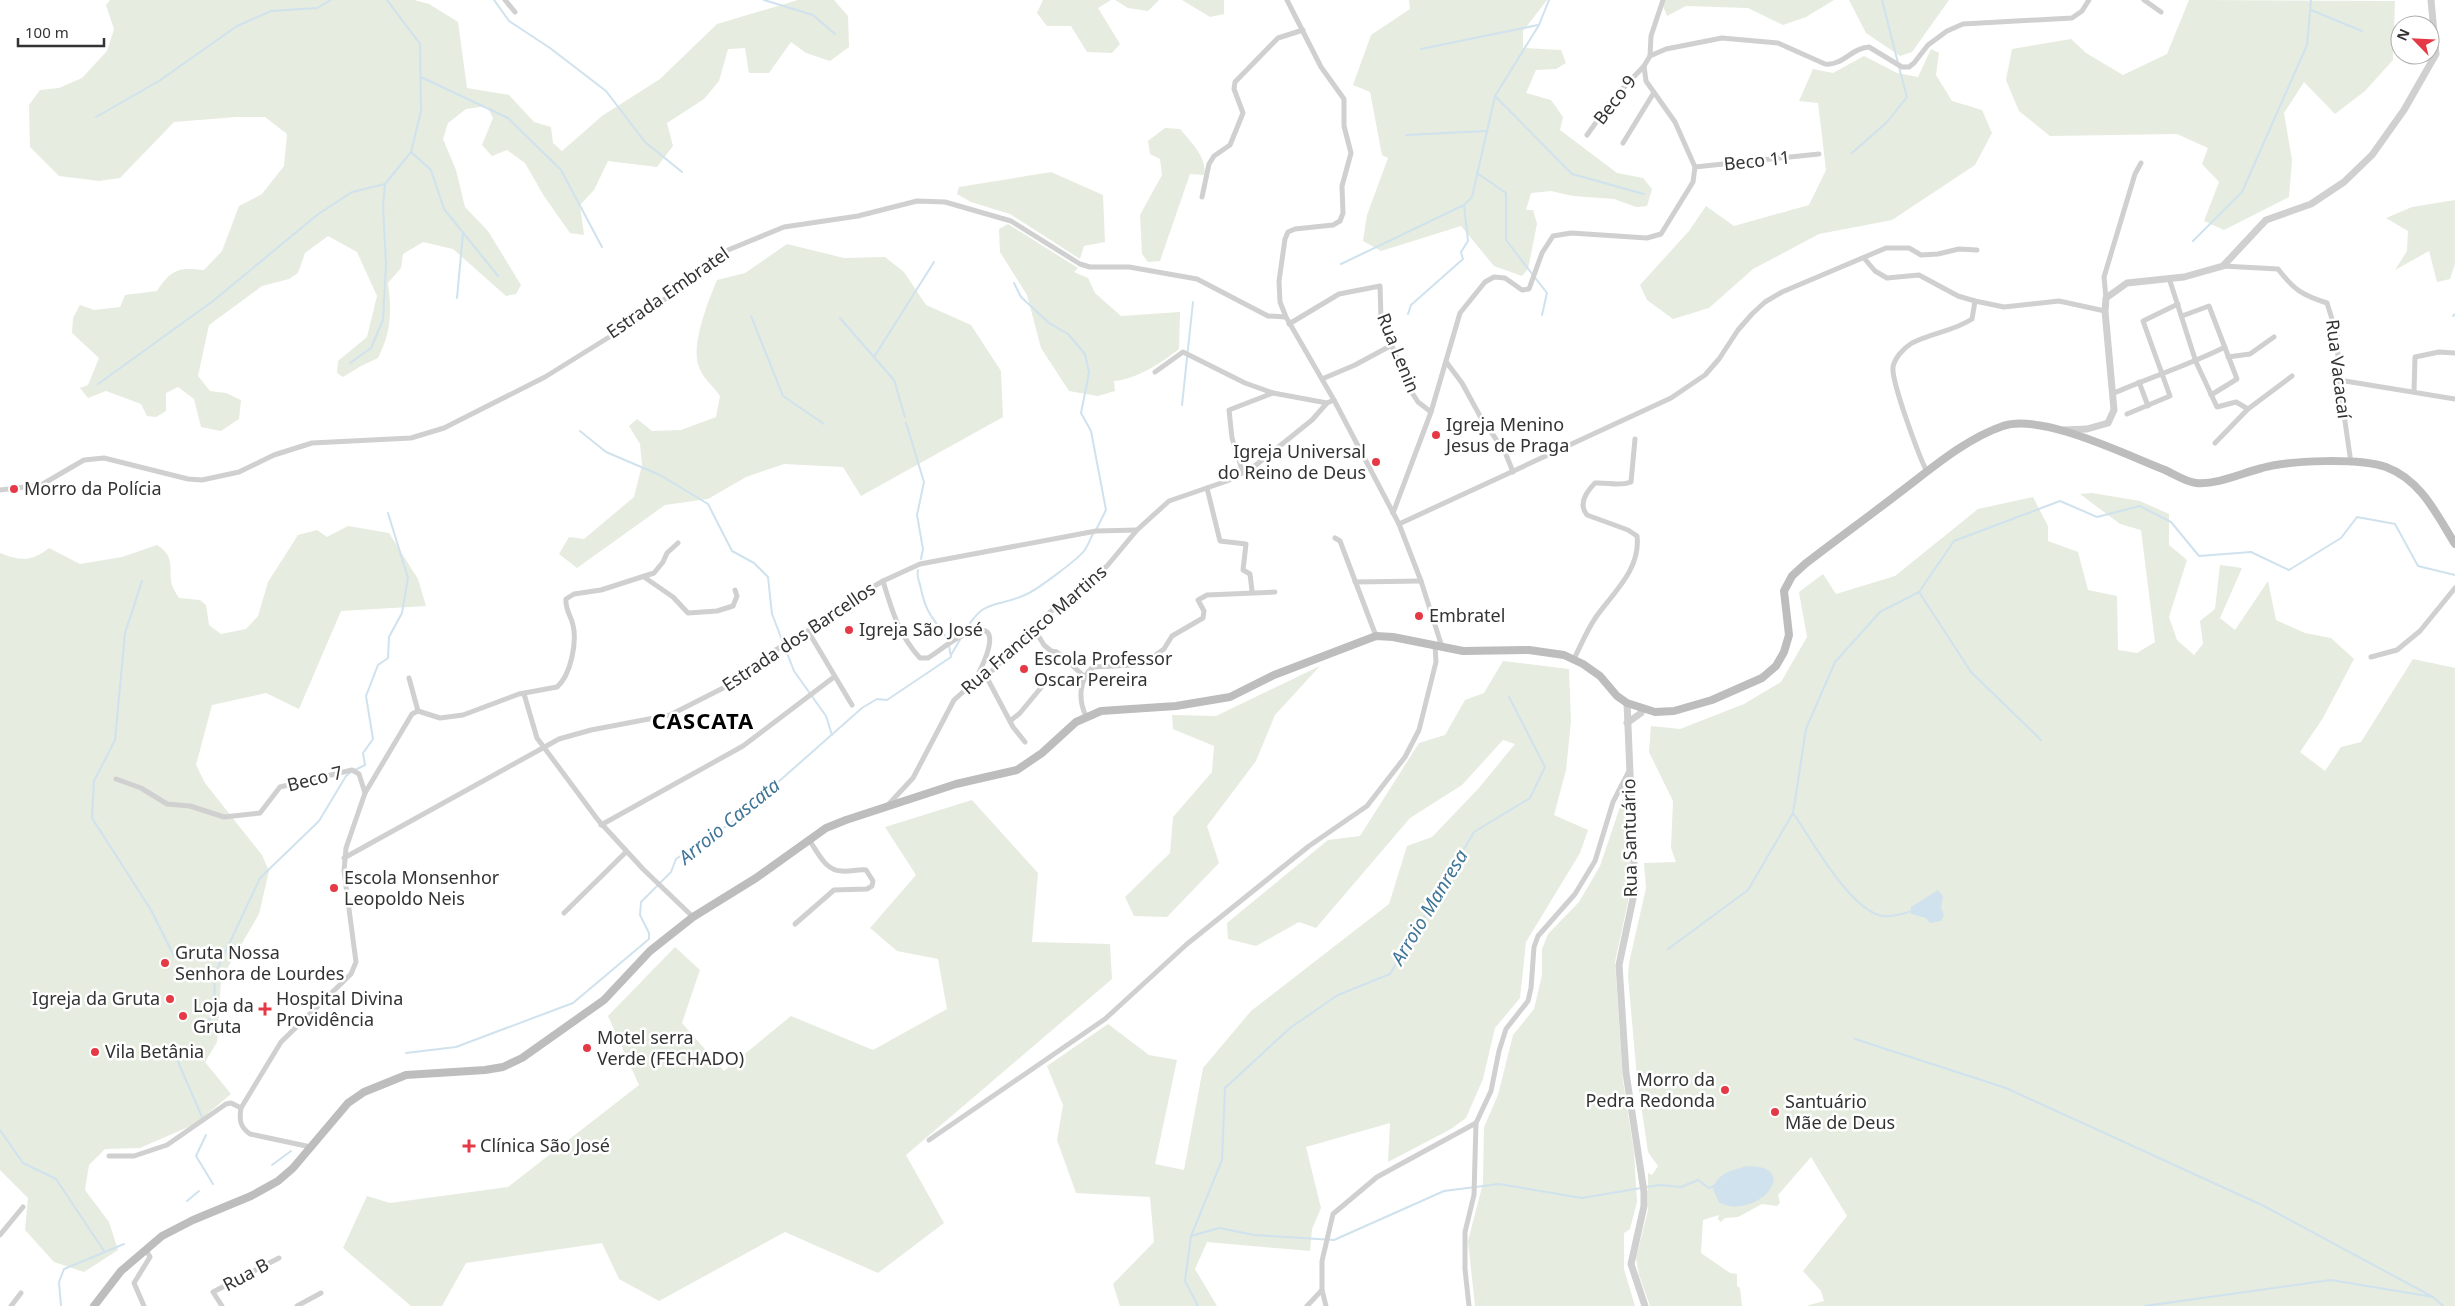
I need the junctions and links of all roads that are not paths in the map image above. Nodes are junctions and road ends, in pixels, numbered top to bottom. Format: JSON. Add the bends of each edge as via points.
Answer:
{"nodes":[{"id":1,"x":505,"y":0,"type":"edge"},
{"id":2,"x":1287,"y":0,"type":"edge"},
{"id":3,"x":1663,"y":0,"type":"edge"},
{"id":4,"x":2089,"y":0,"type":"edge"},
{"id":5,"x":2144,"y":0,"type":"edge"},
{"id":6,"x":2431,"y":0,"type":"edge"},
{"id":7,"x":515,"y":12,"type":"dead end"},
{"id":8,"x":2160,"y":12,"type":"dead end"},
{"id":9,"x":1303,"y":30,"type":"junction"},
{"id":10,"x":1650,"y":56,"type":"junction"},
{"id":11,"x":1644,"y":66,"type":"junction"},
{"id":12,"x":1653,"y":94,"type":"junction"},
{"id":13,"x":1587,"y":135,"type":"dead end"},
{"id":14,"x":1624,"y":143,"type":"dead end"},
{"id":15,"x":1819,"y":154,"type":"dead end"},
{"id":16,"x":2141,"y":163,"type":"dead end"},
{"id":17,"x":1695,"y":167,"type":"junction"},
{"id":18,"x":1202,"y":197,"type":"dead end"},
{"id":19,"x":1977,"y":250,"type":"dead end"},
{"id":20,"x":1864,"y":258,"type":"junction"},
{"id":21,"x":2223,"y":266,"type":"junction"},
{"id":22,"x":2169,"y":278,"type":"junction"},
{"id":23,"x":2106,"y":298,"type":"junction"},
{"id":24,"x":1975,"y":301,"type":"junction"},
{"id":25,"x":2178,"y":304,"type":"junction"},
{"id":26,"x":2105,"y":311,"type":"junction"},
{"id":27,"x":2182,"y":316,"type":"junction"},
{"id":28,"x":1286,"y":317,"type":"junction"},
{"id":29,"x":1289,"y":324,"type":"junction"},
{"id":30,"x":2274,"y":337,"type":"dead end"},
{"id":31,"x":1392,"y":345,"type":"junction"},
{"id":32,"x":2225,"y":347,"type":"junction"},
{"id":33,"x":2455,"y":353,"type":"edge"},
{"id":34,"x":2228,"y":357,"type":"junction"},
{"id":35,"x":2196,"y":362,"type":"junction"},
{"id":36,"x":1447,"y":363,"type":"junction"},
{"id":37,"x":1155,"y":372,"type":"dead end"},
{"id":38,"x":2162,"y":372,"type":"junction"},
{"id":39,"x":2292,"y":376,"type":"dead end"},
{"id":40,"x":1322,"y":379,"type":"junction"},
{"id":41,"x":2339,"y":380,"type":"junction"},
{"id":42,"x":2139,"y":382,"type":"junction"},
{"id":43,"x":2414,"y":392,"type":"junction"},
{"id":44,"x":1273,"y":393,"type":"junction"},
{"id":45,"x":2114,"y":393,"type":"junction"},
{"id":46,"x":2211,"y":396,"type":"junction"},
{"id":47,"x":2455,"y":399,"type":"edge"},
{"id":48,"x":1334,"y":400,"type":"junction"},
{"id":49,"x":1326,"y":403,"type":"junction"},
{"id":50,"x":2148,"y":406,"type":"junction"},
{"id":51,"x":2248,"y":409,"type":"junction"},
{"id":52,"x":1432,"y":412,"type":"junction"},
{"id":53,"x":2127,"y":414,"type":"dead end"},
{"id":54,"x":2060,"y":430,"type":"junction"},
{"id":55,"x":1635,"y":439,"type":"dead end"},
{"id":56,"x":2214,"y":443,"type":"dead end"},
{"id":57,"x":2351,"y":463,"type":"junction"},
{"id":58,"x":1243,"y":472,"type":"junction"},
{"id":59,"x":1513,"y":472,"type":"junction"},
{"id":60,"x":1926,"y":472,"type":"junction"},
{"id":61,"x":1207,"y":488,"type":"junction"},
{"id":62,"x":0,"y":490,"type":"edge"},
{"id":63,"x":1393,"y":513,"type":"junction"},
{"id":64,"x":1399,"y":524,"type":"junction"},
{"id":65,"x":1137,"y":530,"type":"junction"},
{"id":66,"x":1335,"y":538,"type":"dead end"},
{"id":67,"x":678,"y":543,"type":"dead end"},
{"id":68,"x":2455,"y":544,"type":"edge"},
{"id":69,"x":644,"y":577,"type":"junction"},
{"id":70,"x":884,"y":581,"type":"junction"},
{"id":71,"x":1421,"y":581,"type":"junction"},
{"id":72,"x":1355,"y":582,"type":"junction"},
{"id":73,"x":2455,"y":588,"type":"edge"},
{"id":74,"x":735,"y":590,"type":"dead end"},
{"id":75,"x":1252,"y":591,"type":"junction"},
{"id":76,"x":1275,"y":592,"type":"dead end"},
{"id":77,"x":1033,"y":627,"type":"junction"},
{"id":78,"x":808,"y":631,"type":"junction"},
{"id":79,"x":1376,"y":636,"type":"junction"},
{"id":80,"x":1438,"y":646,"type":"junction"},
{"id":81,"x":2372,"y":657,"type":"dead end"},
{"id":82,"x":1574,"y":659,"type":"junction"},
{"id":83,"x":986,"y":676,"type":"junction"},
{"id":84,"x":834,"y":677,"type":"junction"},
{"id":85,"x":1085,"y":677,"type":"junction"},
{"id":86,"x":409,"y":678,"type":"dead end"},
{"id":87,"x":974,"y":682,"type":"junction"},
{"id":88,"x":1044,"y":684,"type":"dead end"},
{"id":89,"x":524,"y":694,"type":"junction"},
{"id":90,"x":1627,"y":703,"type":"junction"},
{"id":91,"x":852,"y":705,"type":"dead end"},
{"id":92,"x":1642,"y":709,"type":"junction"},
{"id":93,"x":418,"y":711,"type":"junction"},
{"id":94,"x":1086,"y":716,"type":"junction"},
{"id":95,"x":1010,"y":721,"type":"junction"},
{"id":96,"x":1627,"y":723,"type":"junction"},
{"id":97,"x":1025,"y":742,"type":"dead end"},
{"id":98,"x":544,"y":746,"type":"junction"},
{"id":99,"x":1629,"y":771,"type":"junction"},
{"id":100,"x":116,"y":779,"type":"dead end"},
{"id":101,"x":365,"y":793,"type":"junction"},
{"id":102,"x":885,"y":808,"type":"junction"},
{"id":103,"x":601,"y":825,"type":"junction"},
{"id":104,"x":808,"y":840,"type":"junction"},
{"id":105,"x":626,"y":852,"type":"junction"},
{"id":106,"x":344,"y":858,"type":"junction"},
{"id":107,"x":564,"y":913,"type":"dead end"},
{"id":108,"x":693,"y":917,"type":"junction"},
{"id":109,"x":795,"y":924,"type":"dead end"},
{"id":110,"x":241,"y":1108,"type":"junction"},
{"id":111,"x":1476,"y":1123,"type":"junction"},
{"id":112,"x":929,"y":1140,"type":"dead end"},
{"id":113,"x":311,"y":1146,"type":"junction"},
{"id":114,"x":109,"y":1156,"type":"dead end"},
{"id":115,"x":23,"y":1207,"type":"dead end"},
{"id":116,"x":0,"y":1235,"type":"edge"},
{"id":117,"x":146,"y":1250,"type":"junction"},
{"id":118,"x":279,"y":1258,"type":"dead end"},
{"id":119,"x":1322,"y":1290,"type":"junction"},
{"id":120,"x":22,"y":1293,"type":"dead end"},
{"id":121,"x":321,"y":1293,"type":"dead end"},
{"id":122,"x":11,"y":1306,"type":"edge"},
{"id":123,"x":94,"y":1306,"type":"edge"},
{"id":124,"x":144,"y":1306,"type":"edge"},
{"id":125,"x":222,"y":1306,"type":"edge"},
{"id":126,"x":297,"y":1306,"type":"edge"},
{"id":127,"x":1307,"y":1306,"type":"edge"},
{"id":128,"x":1326,"y":1306,"type":"edge"},
{"id":129,"x":1469,"y":1306,"type":"edge"},
{"id":130,"x":1645,"y":1306,"type":"edge"}],
"edges":[{"from":1,"to":7,"type":"street"},
{"from":2,"to":9,"type":"street"},
{"from":3,"to":10,"type":"street","via":[[1651,36]]},
{"from":4,"to":10,"type":"street","via":[[2072,18],[1963,24],[1928,45],[1908,67],[1902,67],[1868,47],[1853,51],[1843,61],[1825,64],[1778,43],[1722,38],[1666,48]]},
{"from":5,"to":8,"type":"street"},
{"from":6,"to":21,"type":"street","via":[[2436,54],[2404,110],[2372,155],[2344,182],[2311,204],[2266,220]]},
{"from":9,"to":18,"type":"street","via":[[1278,38],[1235,82],[1234,89],[1242,113],[1230,145],[1214,156],[1209,164]]},
{"from":9,"to":28,"type":"street","via":[[1321,67],[1344,99],[1344,126],[1351,153],[1342,186],[1343,213],[1340,220],[1333,225],[1294,229],[1285,239],[1279,281],[1280,302]]},
{"from":10,"to":11,"type":"street","name":"Beco 9"},
{"from":11,"to":12,"type":"street","via":[[1646,81]]},
{"from":11,"to":13,"type":"street","name":"Beco 9","via":[[1612,100]]},
{"from":12,"to":14,"type":"street"},
{"from":12,"to":17,"type":"street","via":[[1675,122]]},
{"from":15,"to":17,"type":"street","name":"Beco 11"},
{"from":16,"to":23,"type":"street","via":[[2104,276]]},
{"from":17,"to":36,"type":"street","via":[[1693,182],[1661,234],[1647,238],[1571,233],[1553,236],[1542,253],[1528,289],[1522,290],[1505,278],[1494,276],[1485,282],[1460,313]]},
{"from":19,"to":20,"type":"street","via":[[1959,249],[1921,255],[1909,248],[1892,248]]},
{"from":20,"to":24,"type":"street","via":[[1875,271],[1887,278],[1919,275],[1958,296]]},
{"from":20,"to":59,"type":"street","via":[[1765,302],[1738,330],[1720,359],[1705,375],[1671,398]]},
{"from":21,"to":22,"type":"street"},
{"from":21,"to":41,"type":"street","name":"Rua Vacacaí","via":[[2278,269],[2304,296],[2327,303],[2337,335]]},
{"from":22,"to":23,"type":"street","via":[[2127,284]]},
{"from":22,"to":25,"type":"street"},
{"from":23,"to":26,"type":"street"},
{"from":24,"to":26,"type":"street","via":[[2004,307],[2059,301]]},
{"from":24,"to":60,"type":"street","via":[[1972,319],[1910,344],[1900,353],[1893,367],[1900,403]]},
{"from":25,"to":27,"type":"street"},
{"from":25,"to":38,"type":"street","via":[[2143,322]]},
{"from":26,"to":45,"type":"street"},
{"from":27,"to":32,"type":"street","via":[[2209,306]]},
{"from":27,"to":35,"type":"street"},
{"from":28,"to":29,"type":"street"},
{"from":28,"to":62,"type":"street","name":"Estrada Embratel","via":[[1268,316],[1197,278],[1129,267],[1080,264],[1011,221],[945,202],[917,201],[858,216],[784,227],[728,250],[643,316],[545,377],[444,428],[411,438],[312,444],[274,455],[239,472],[202,480],[188,480],[104,458],[91,458],[41,485]]},
{"from":29,"to":31,"type":"street","name":"Rua Lenin","via":[[1339,294],[1380,286],[1381,319]]},
{"from":29,"to":40,"type":"street"},
{"from":30,"to":34,"type":"street","via":[[2250,354]]},
{"from":31,"to":40,"type":"street"},
{"from":31,"to":52,"type":"street","name":"Rua Lenin","via":[[1409,388],[1418,402]]},
{"from":32,"to":34,"type":"street"},
{"from":32,"to":35,"type":"street"},
{"from":33,"to":43,"type":"street","via":[[2439,352],[2415,357]]},
{"from":34,"to":46,"type":"street","via":[[2237,379]]},
{"from":35,"to":38,"type":"street"},
{"from":35,"to":46,"type":"street"},
{"from":36,"to":52,"type":"street"},
{"from":36,"to":59,"type":"street","via":[[1505,452]]},
{"from":37,"to":44,"type":"street","via":[[1183,352],[1245,383]]},
{"from":38,"to":42,"type":"street"},
{"from":38,"to":50,"type":"street","via":[[2170,396]]},
{"from":39,"to":51,"type":"street"},
{"from":40,"to":48,"type":"street"},
{"from":41,"to":43,"type":"street"},
{"from":41,"to":57,"type":"street","name":"Rua Vacacaí"},
{"from":42,"to":45,"type":"street"},
{"from":42,"to":50,"type":"street"},
{"from":43,"to":47,"type":"street"},
{"from":44,"to":49,"type":"street"},
{"from":44,"to":58,"type":"street","via":[[1229,410],[1232,438]]},
{"from":45,"to":54,"type":"street","via":[[2114,410],[2108,423],[2087,429]]},
{"from":46,"to":51,"type":"street","via":[[2218,408],[2236,402]]},
{"from":48,"to":49,"type":"street"},
{"from":48,"to":63,"type":"street"},
{"from":49,"to":58,"type":"street","via":[[1312,420]]},
{"from":50,"to":53,"type":"street"},
{"from":51,"to":56,"type":"street"},
{"from":52,"to":63,"type":"street"},
{"from":54,"to":57,"type":"main road","via":[[2196,483],[2302,462]]},
{"from":54,"to":60,"type":"main road","via":[[2028,422],[2004,426],[1975,439]]},
{"from":55,"to":82,"type":"street","via":[[1631,482],[1621,485],[1595,483],[1582,506],[1587,515],[1637,536],[1638,544],[1621,586],[1596,618]]},
{"from":57,"to":68,"type":"main road","via":[[2387,468],[2413,484],[2426,497]]},
{"from":58,"to":61,"type":"street"},
{"from":59,"to":64,"type":"street"},
{"from":60,"to":92,"type":"main road","via":[[1792,576],[1784,591],[1789,635],[1776,666],[1762,678],[1689,708],[1655,712]]},
{"from":61,"to":65,"type":"street","via":[[1169,501]]},
{"from":61,"to":75,"type":"street","via":[[1220,541],[1246,544],[1243,570],[1250,574]]},
{"from":63,"to":64,"type":"street"},
{"from":64,"to":71,"type":"street"},
{"from":65,"to":70,"type":"street","name":"Estrada dos Barcellos","via":[[1096,532],[920,564]]},
{"from":65,"to":77,"type":"street","name":"Rua Francisco Martins","via":[[1108,566]]},
{"from":66,"to":72,"type":"street","via":[[1340,541]]},
{"from":67,"to":69,"type":"street","via":[[654,573]]},
{"from":69,"to":74,"type":"street","via":[[673,597],[688,613],[733,606],[737,596]]},
{"from":69,"to":89,"type":"street","via":[[574,594],[566,600],[565,609],[575,635],[566,672],[556,687]]},
{"from":70,"to":78,"type":"street","name":"Estrada dos Barcellos"},
{"from":70,"to":87,"type":"street","via":[[896,624],[907,644],[920,658],[928,658],[970,632],[981,630],[990,638],[990,648]]},
{"from":71,"to":72,"type":"street"},
{"from":71,"to":80,"type":"street"},
{"from":72,"to":79,"type":"street"},
{"from":73,"to":81,"type":"street","via":[[2420,632],[2397,650]]},
{"from":75,"to":76,"type":"street"},
{"from":75,"to":85,"type":"street","via":[[1202,597],[1198,600],[1204,611],[1203,618],[1172,636],[1156,656],[1134,665],[1096,665]]},
{"from":77,"to":83,"type":"street","name":"Rua Francisco Martins"},
{"from":77,"to":85,"type":"street","via":[[1044,645]]},
{"from":78,"to":84,"type":"street"},
{"from":78,"to":98,"type":"street","name":"Estrada dos Barcellos","via":[[762,658],[737,681],[670,715],[591,730]]},
{"from":79,"to":80,"type":"main road"},
{"from":79,"to":94,"type":"main road","via":[[1274,675],[1230,698],[1176,706],[1110,709]]},
{"from":80,"to":82,"type":"main road","via":[[1477,652],[1529,650]]},
{"from":80,"to":112,"type":"street","via":[[1419,730],[1405,757],[1367,806],[1310,846],[1187,944],[1105,1019]]},
{"from":82,"to":90,"type":"main road","via":[[1600,676]]},
{"from":83,"to":87,"type":"street","name":"Rua Francisco Martins"},
{"from":83,"to":95,"type":"street"},
{"from":84,"to":91,"type":"street"},
{"from":84,"to":103,"type":"street","via":[[743,746]]},
{"from":85,"to":94,"type":"street","via":[[1080,696]]},
{"from":86,"to":93,"type":"street"},
{"from":87,"to":102,"type":"street","name":"Rua Francisco Martins","via":[[954,700],[912,778]]},
{"from":88,"to":95,"type":"street"},
{"from":89,"to":93,"type":"street","via":[[463,715],[440,718]]},
{"from":89,"to":98,"type":"street","via":[[538,738]]},
{"from":90,"to":92,"type":"main road"},
{"from":90,"to":96,"type":"street","name":"Rua Santuário"},
{"from":92,"to":96,"type":"street"},
{"from":93,"to":101,"type":"street","via":[[412,714]]},
{"from":94,"to":102,"type":"main road","via":[[1017,770],[956,784]]},
{"from":95,"to":97,"type":"street"},
{"from":96,"to":99,"type":"street","name":"Rua Santuário"},
{"from":98,"to":103,"type":"street"},
{"from":98,"to":106,"type":"street","name":"Estrada dos Barcellos"},
{"from":99,"to":111,"type":"street","via":[[1613,802],[1595,861],[1575,894],[1538,936],[1528,1001],[1506,1029],[1498,1051],[1491,1091]]},
{"from":99,"to":130,"type":"street","name":"Rua Santuário","via":[[1635,889],[1620,965],[1626,1073],[1644,1192],[1631,1264]]},
{"from":100,"to":101,"type":"street","name":"Beco 7","via":[[141,788],[158,801],[190,806],[224,817],[260,813],[280,787],[352,770],[358,774]]},
{"from":101,"to":106,"type":"street"},
{"from":102,"to":104,"type":"main road","via":[[826,828]]},
{"from":103,"to":105,"type":"street"},
{"from":104,"to":108,"type":"main road","via":[[756,878]]},
{"from":104,"to":109,"type":"street","via":[[828,867],[839,871],[866,870],[874,881],[867,889],[834,890]]},
{"from":105,"to":107,"type":"street"},
{"from":105,"to":108,"type":"street"},
{"from":106,"to":110,"type":"street","via":[[356,962],[351,974],[281,1042]]},
{"from":108,"to":113,"type":"main road","via":[[650,952],[604,1000],[522,1058],[503,1067],[406,1075],[386,1081],[348,1103]]},
{"from":110,"to":113,"type":"street","via":[[240,1119],[250,1134]]},
{"from":110,"to":114,"type":"street","via":[[226,1104],[167,1145],[134,1156]]},
{"from":111,"to":119,"type":"street","via":[[1377,1177],[1333,1214],[1322,1261]]},
{"from":111,"to":129,"type":"street","via":[[1474,1195],[1465,1232]]},
{"from":113,"to":117,"type":"main road","via":[[278,1181],[170,1231]]},
{"from":115,"to":116,"type":"street"},
{"from":117,"to":123,"type":"main road","via":[[110,1283]]},
{"from":117,"to":124,"type":"street","via":[[150,1257],[134,1283]]},
{"from":118,"to":125,"type":"street","name":"Rua B","via":[[213,1292]]},
{"from":119,"to":127,"type":"street"},
{"from":119,"to":128,"type":"street"},
{"from":120,"to":122,"type":"street"},
{"from":121,"to":126,"type":"street"}]}
